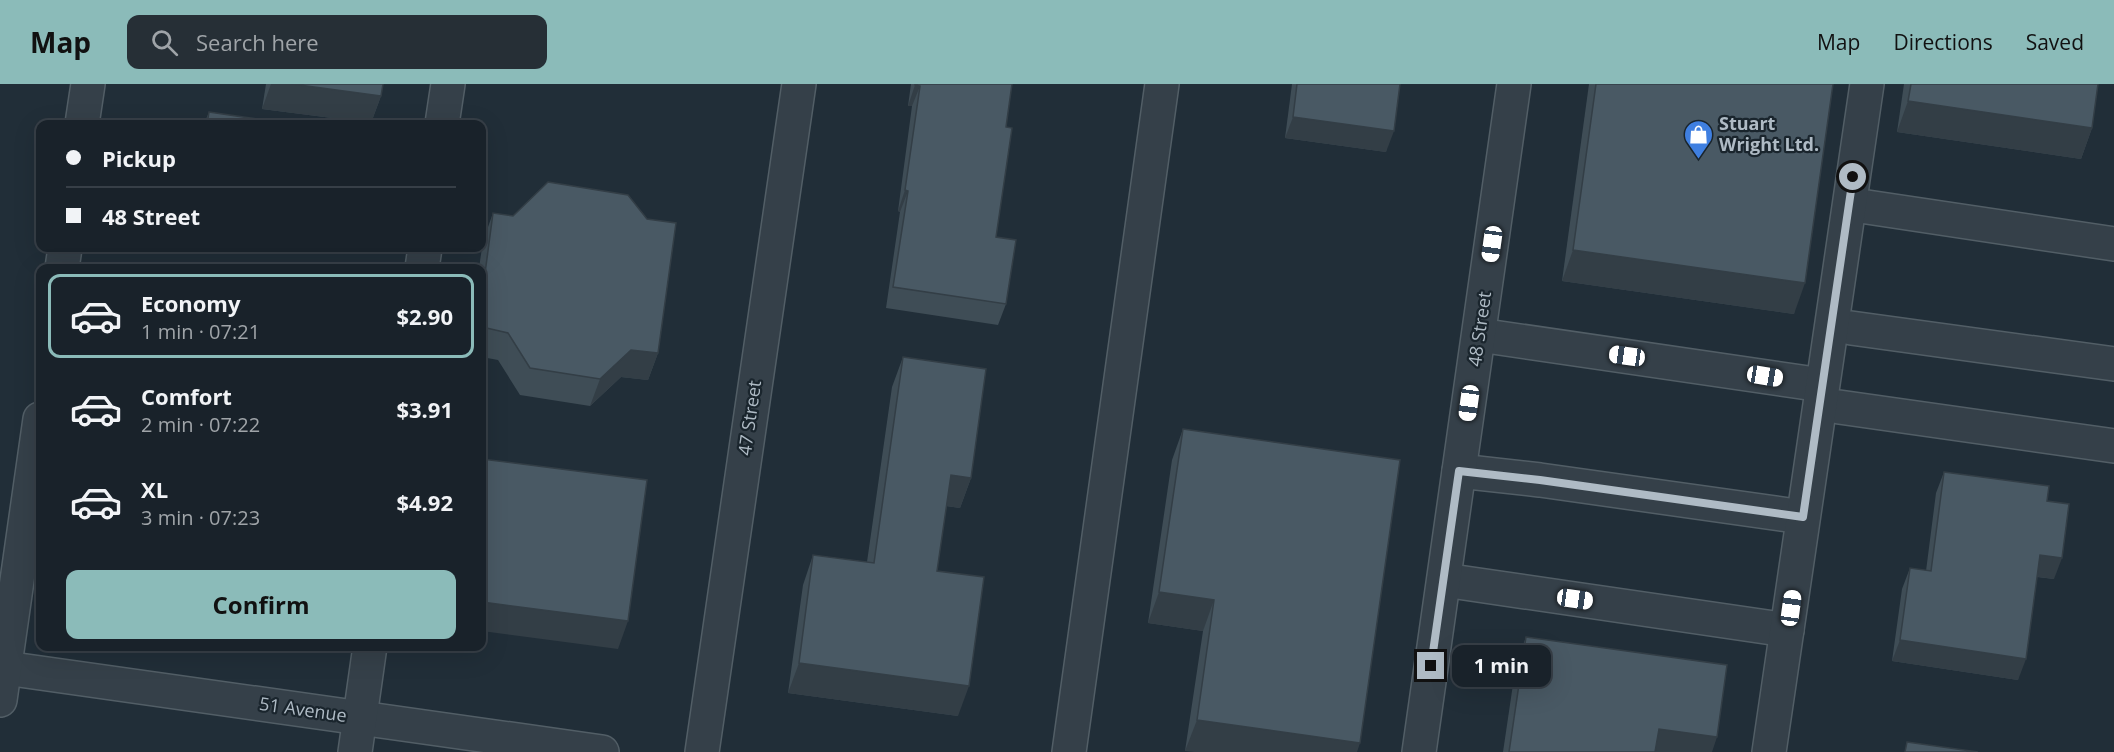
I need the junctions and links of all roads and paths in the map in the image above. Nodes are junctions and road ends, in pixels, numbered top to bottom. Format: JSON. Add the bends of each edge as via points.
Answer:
{"nodes":[{"id":1,"x":88,"y":84,"type":"edge"},
{"id":2,"x":448,"y":84,"type":"edge"},
{"id":3,"x":799,"y":84,"type":"edge"},
{"id":4,"x":1162,"y":84,"type":"edge"},
{"id":5,"x":1514,"y":84,"type":"edge"},
{"id":6,"x":1867,"y":84,"type":"edge"},
{"id":7,"x":83,"y":120,"type":"edge"},
{"id":8,"x":443,"y":120,"type":"edge"},
{"id":9,"x":1868,"y":207,"type":"dead end"},
{"id":10,"x":2114,"y":244,"type":"edge"},
{"id":11,"x":1851,"y":328,"type":"dead end"},
{"id":12,"x":1479,"y":335,"type":"junction"},
{"id":13,"x":2114,"y":364,"type":"edge"},
{"id":14,"x":1831,"y":396,"type":"junction"},
{"id":15,"x":2114,"y":446,"type":"edge"},
{"id":16,"x":36,"y":447,"type":"edge"},
{"id":17,"x":1459,"y":471,"type":"junction"},
{"id":18,"x":1803,"y":517,"type":"junction"},
{"id":19,"x":1444,"y":580,"type":"junction"},
{"id":20,"x":1787,"y":630,"type":"junction"},
{"id":21,"x":369,"y":651,"type":"edge"},
{"id":22,"x":4,"y":668,"type":"junction"},
{"id":23,"x":0,"y":700,"type":"edge"},
{"id":24,"x":360,"y":718,"type":"junction"},
{"id":25,"x":355,"y":752,"type":"edge"},
{"id":26,"x":602,"y":752,"type":"edge"},
{"id":27,"x":702,"y":752,"type":"edge"},
{"id":28,"x":1069,"y":752,"type":"edge"},
{"id":29,"x":1419,"y":752,"type":"edge"},
{"id":30,"x":1769,"y":752,"type":"edge"}],
"edges":[{"from":1,"to":7,"type":"street"},
{"from":2,"to":8,"type":"street"},
{"from":3,"to":27,"type":"street","name":"47 Street"},
{"from":4,"to":28,"type":"street"},
{"from":5,"to":12,"type":"street","name":"48 Street"},
{"from":6,"to":14,"type":"street"},
{"from":9,"to":10,"type":"street"},
{"from":11,"to":13,"type":"street"},
{"from":12,"to":14,"type":"street"},
{"from":12,"to":17,"type":"street","name":"48 Street"},
{"from":14,"to":15,"type":"street"},
{"from":14,"to":18,"type":"street"},
{"from":16,"to":22,"type":"street"},
{"from":17,"to":18,"type":"street"},
{"from":17,"to":19,"type":"street","name":"48 Street"},
{"from":18,"to":20,"type":"street"},
{"from":19,"to":20,"type":"street"},
{"from":19,"to":29,"type":"street","name":"48 Street"},
{"from":20,"to":30,"type":"street"},
{"from":21,"to":24,"type":"street"},
{"from":22,"to":23,"type":"street"},
{"from":22,"to":24,"type":"street","name":"51 Avenue"},
{"from":24,"to":25,"type":"street"},
{"from":24,"to":26,"type":"street","name":"51 Avenue"}]}
